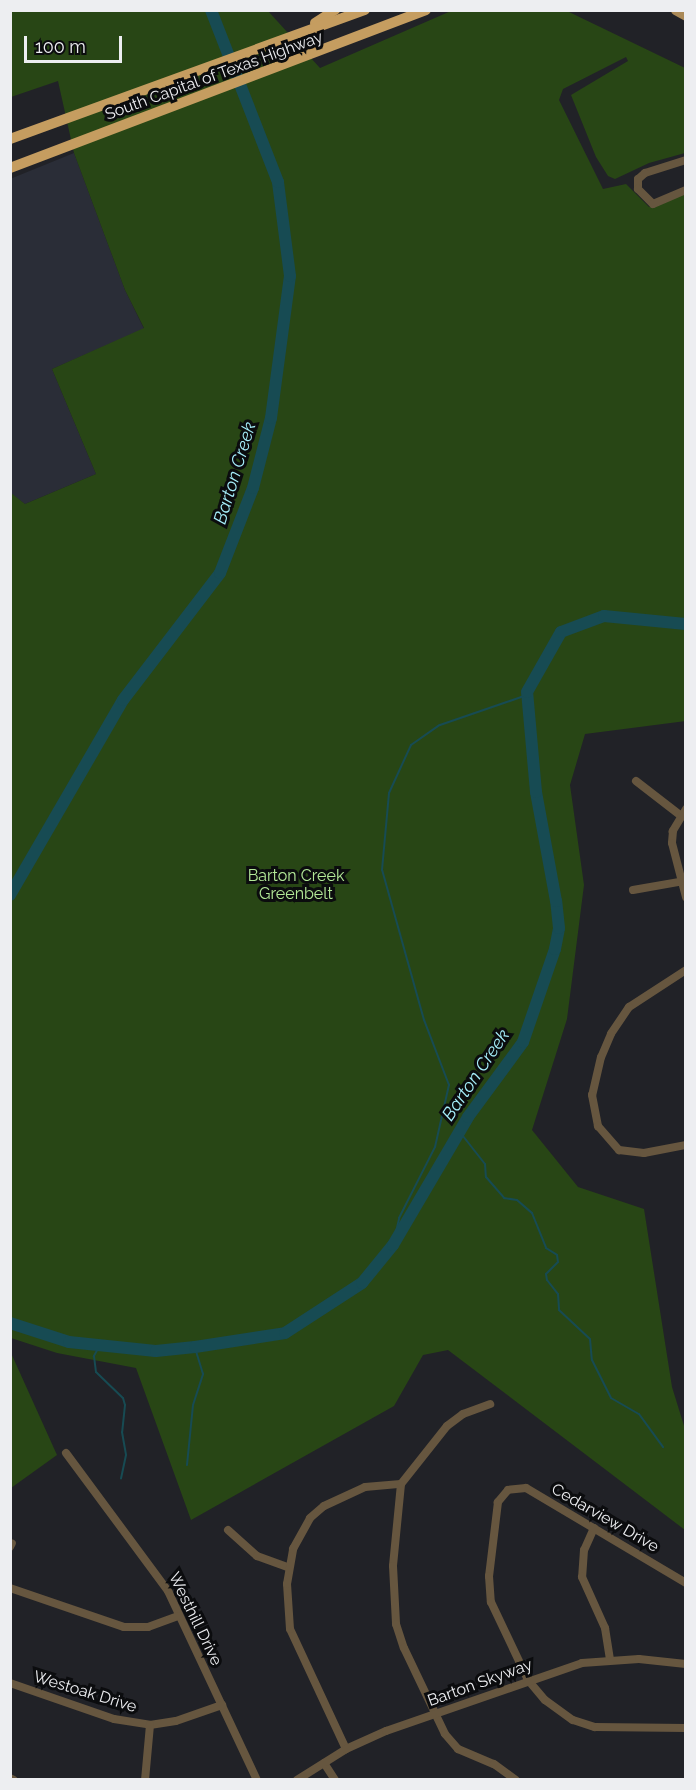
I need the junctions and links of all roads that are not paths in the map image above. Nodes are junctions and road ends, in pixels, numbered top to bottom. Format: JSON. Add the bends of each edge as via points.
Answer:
{"nodes":[{"id":1,"x":335,"y":10,"type":"edge"},
{"id":2,"x":365,"y":10,"type":"edge"},
{"id":3,"x":418,"y":10,"type":"edge"},
{"id":4,"x":426,"y":10,"type":"edge"},
{"id":5,"x":675,"y":10,"type":"edge"},
{"id":6,"x":686,"y":16,"type":"edge"},
{"id":7,"x":408,"y":19,"type":"junction"},
{"id":8,"x":299,"y":33,"type":"junction"},
{"id":9,"x":10,"y":139,"type":"edge"},
{"id":10,"x":686,"y":160,"type":"edge"},
{"id":11,"x":10,"y":168,"type":"edge"},
{"id":12,"x":686,"y":190,"type":"edge"},
{"id":13,"x":636,"y":781,"type":"dead end"},
{"id":14,"x":683,"y":812,"type":"edge"},
{"id":15,"x":679,"y":882,"type":"junction"},
{"id":16,"x":633,"y":890,"type":"dead end"},
{"id":17,"x":686,"y":897,"type":"edge"},
{"id":18,"x":686,"y":970,"type":"edge"},
{"id":19,"x":686,"y":1145,"type":"edge"},
{"id":20,"x":490,"y":1404,"type":"dead end"},
{"id":21,"x":66,"y":1453,"type":"dead end"},
{"id":22,"x":401,"y":1484,"type":"junction"},
{"id":23,"x":594,"y":1528,"type":"junction"},
{"id":24,"x":228,"y":1530,"type":"dead end"},
{"id":25,"x":288,"y":1567,"type":"junction"},
{"id":26,"x":686,"y":1583,"type":"edge"},
{"id":27,"x":10,"y":1588,"type":"edge"},
{"id":28,"x":178,"y":1616,"type":"junction"},
{"id":29,"x":610,"y":1659,"type":"junction"},
{"id":30,"x":686,"y":1664,"type":"edge"},
{"id":31,"x":528,"y":1680,"type":"junction"},
{"id":32,"x":10,"y":1683,"type":"edge"},
{"id":33,"x":222,"y":1705,"type":"junction"},
{"id":34,"x":432,"y":1715,"type":"junction"},
{"id":35,"x":150,"y":1725,"type":"junction"},
{"id":36,"x":686,"y":1728,"type":"edge"},
{"id":37,"x":346,"y":1749,"type":"junction"},
{"id":38,"x":324,"y":1763,"type":"junction"},
{"id":39,"x":145,"y":1779,"type":"edge"},
{"id":40,"x":257,"y":1779,"type":"edge"},
{"id":41,"x":297,"y":1779,"type":"edge"},
{"id":42,"x":335,"y":1779,"type":"edge"},
{"id":43,"x":514,"y":1779,"type":"edge"}],
"edges":[{"from":1,"to":8,"type":"highway"},
{"from":2,"to":8,"type":"highway","name":"South Capital of Texas Highway"},
{"from":3,"to":7,"type":"highway"},
{"from":4,"to":7,"type":"highway","name":"South Capital of Texas Highway"},
{"from":5,"to":6,"type":"main road"},
{"from":7,"to":11,"type":"highway","name":"South Capital of Texas Highway"},
{"from":8,"to":9,"type":"highway","name":"South Capital of Texas Highway"},
{"from":10,"to":12,"type":"street","via":[[645,173],[638,179],[638,189],[653,204]]},
{"from":13,"to":14,"type":"street"},
{"from":14,"to":15,"type":"street","via":[[672,843]]},
{"from":15,"to":16,"type":"street"},
{"from":15,"to":17,"type":"street"},
{"from":18,"to":19,"type":"street","via":[[629,1007],[604,1049],[592,1095],[598,1126],[619,1150],[644,1153]]},
{"from":20,"to":22,"type":"street","via":[[463,1414],[447,1426]]},
{"from":21,"to":28,"type":"street","name":"Westhill Drive","via":[[155,1569]]},
{"from":22,"to":25,"type":"street","via":[[365,1487],[324,1506],[300,1533]]},
{"from":22,"to":34,"type":"street","via":[[393,1566],[396,1624]]},
{"from":23,"to":26,"type":"street","name":"Cedarview Drive"},
{"from":23,"to":29,"type":"street","via":[[584,1550],[582,1577],[605,1628]]},
{"from":23,"to":31,"type":"street","name":"Cedarview Drive","via":[[526,1488],[508,1490],[498,1502],[491,1602]]},
{"from":24,"to":25,"type":"street","via":[[257,1556]]},
{"from":25,"to":37,"type":"street","via":[[286,1605],[290,1629]]},
{"from":27,"to":28,"type":"street","via":[[124,1627],[148,1627]]},
{"from":28,"to":33,"type":"street","name":"Westhill Drive"},
{"from":29,"to":30,"type":"street","name":"Barton Skyway"},
{"from":29,"to":31,"type":"street","name":"Barton Skyway"},
{"from":31,"to":34,"type":"street","name":"Barton Skyway"},
{"from":31,"to":36,"type":"street","via":[[545,1700],[573,1720],[595,1727]]},
{"from":32,"to":35,"type":"street","name":"Westoak Drive","via":[[114,1719]]},
{"from":33,"to":35,"type":"street","name":"Westoak Drive","via":[[176,1721]]},
{"from":33,"to":40,"type":"street","name":"Westhill Drive"},
{"from":34,"to":37,"type":"street","name":"Barton Skyway"},
{"from":34,"to":43,"type":"street","via":[[458,1749]]},
{"from":35,"to":39,"type":"street"},
{"from":37,"to":38,"type":"street","name":"Barton Skyway"},
{"from":38,"to":41,"type":"street","name":"Barton Skyway"},
{"from":38,"to":42,"type":"street"}]}
